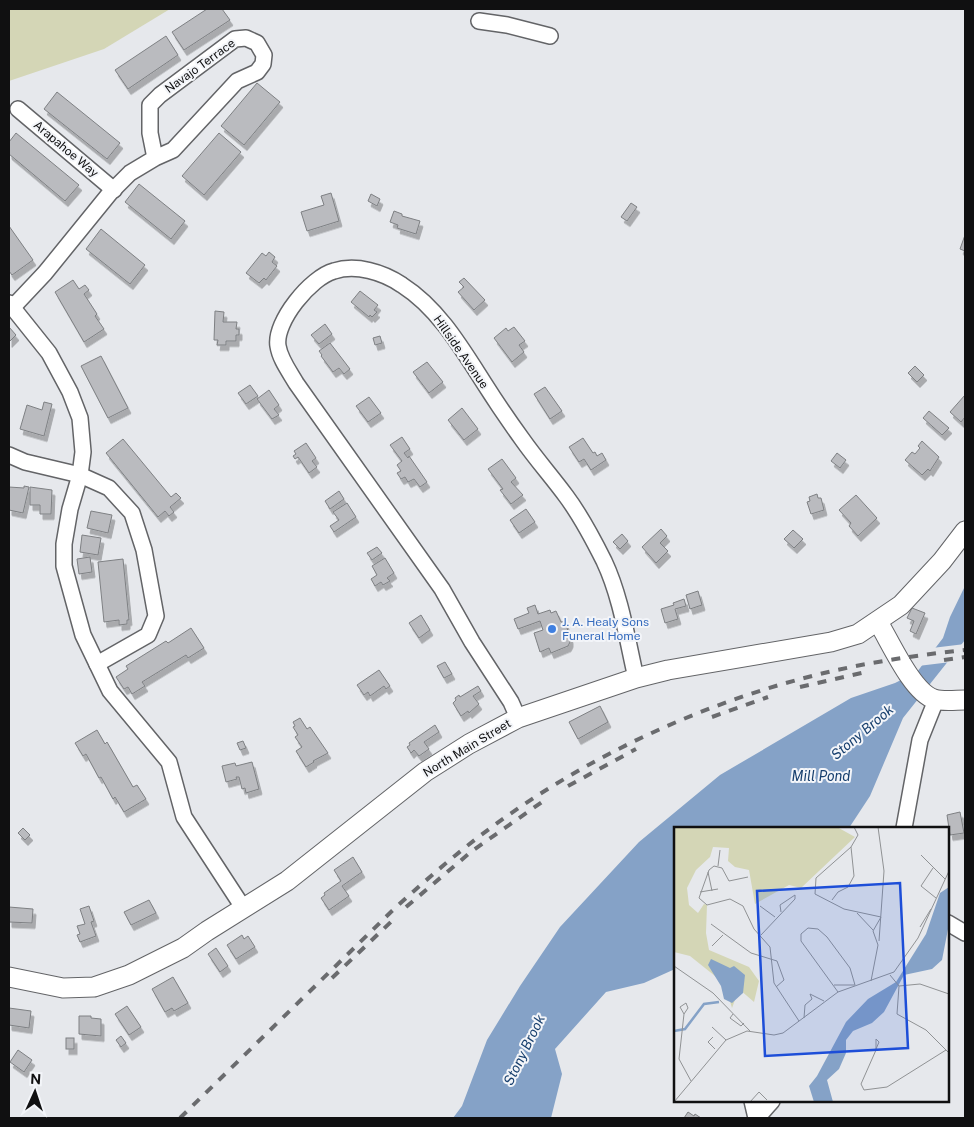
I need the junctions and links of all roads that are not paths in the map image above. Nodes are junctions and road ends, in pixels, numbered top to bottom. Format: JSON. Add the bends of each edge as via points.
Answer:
{"nodes":[{"id":1,"x":479,"y":21,"type":"dead end"},
{"id":2,"x":550,"y":36,"type":"dead end"},
{"id":3,"x":18,"y":108,"type":"dead end"},
{"id":4,"x":155,"y":158,"type":"junction"},
{"id":5,"x":114,"y":190,"type":"junction"},
{"id":6,"x":11,"y":305,"type":"edge"},
{"id":7,"x":9,"y":455,"type":"edge"},
{"id":8,"x":80,"y":476,"type":"junction"},
{"id":9,"x":965,"y":531,"type":"edge"},
{"id":10,"x":878,"y":622,"type":"junction"},
{"id":11,"x":97,"y":664,"type":"junction"},
{"id":12,"x":636,"y":678,"type":"junction"},
{"id":13,"x":930,"y":697,"type":"junction"},
{"id":14,"x":965,"y":700,"type":"edge"},
{"id":15,"x":518,"y":718,"type":"junction"},
{"id":16,"x":904,"y":827,"type":"edge"},
{"id":17,"x":244,"y":909,"type":"junction"},
{"id":18,"x":949,"y":923,"type":"edge"},
{"id":19,"x":965,"y":933,"type":"edge"},
{"id":20,"x":9,"y":977,"type":"edge"},
{"id":21,"x":752,"y":1102,"type":"edge"},
{"id":22,"x":771,"y":1102,"type":"edge"},
{"id":23,"x":756,"y":1118,"type":"edge"}],
"edges":[{"from":1,"to":2,"type":"street"},
{"from":3,"to":5,"type":"street","name":"Arapahoe Way"},
{"from":4,"to":4,"type":"street","name":"Navajo Terrace","via":[[173,150],[237,81],[257,72],[264,64],[264,55],[257,43],[246,38],[235,39],[150,105],[150,133]]},
{"from":4,"to":5,"type":"street","name":"Navajo Terrace","via":[[130,173]]},
{"from":5,"to":6,"type":"street","name":"Navajo Terrace","via":[[45,273]]},
{"from":6,"to":8,"type":"street","via":[[49,353],[70,392],[80,418],[83,452]]},
{"from":7,"to":8,"type":"street"},
{"from":8,"to":11,"type":"street","via":[[70,509],[64,566],[84,635]]},
{"from":8,"to":11,"type":"street","via":[[109,488],[132,513],[144,550],[156,616],[148,635]]},
{"from":9,"to":10,"type":"main road","name":"North Main Street","via":[[901,605]]},
{"from":10,"to":12,"type":"main road","name":"North Main Street","via":[[858,634],[831,642]]},
{"from":10,"to":13,"type":"main road","via":[[906,671]]},
{"from":11,"to":17,"type":"street","via":[[110,691],[168,762],[184,817]]},
{"from":12,"to":15,"type":"main road","name":"North Main Street"},
{"from":12,"to":15,"type":"street","name":"Hillside Avenue","via":[[616,594],[604,561],[567,497],[523,440],[459,344],[437,316],[400,284],[362,269],[333,271],[310,286],[287,313],[278,336],[282,359],[442,589]]},
{"from":13,"to":14,"type":"main road"},
{"from":13,"to":16,"type":"street"},
{"from":15,"to":17,"type":"main road","name":"North Main Street","via":[[425,772],[300,873]]},
{"from":17,"to":20,"type":"main road","name":"North Main Street","via":[[184,948],[129,976],[94,986],[63,988]]},
{"from":18,"to":19,"type":"street"},
{"from":21,"to":23,"type":"street"},
{"from":22,"to":23,"type":"street"}]}
